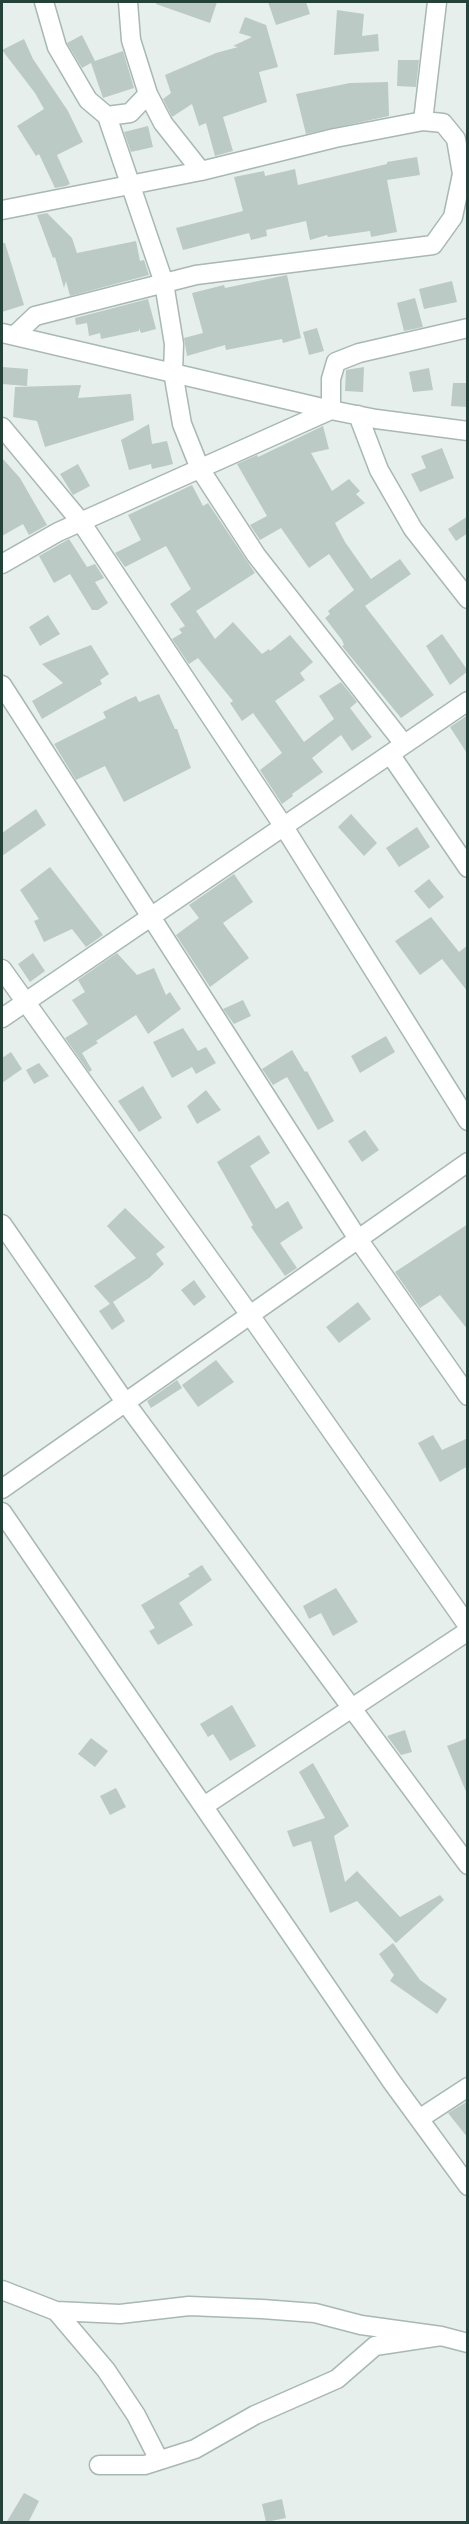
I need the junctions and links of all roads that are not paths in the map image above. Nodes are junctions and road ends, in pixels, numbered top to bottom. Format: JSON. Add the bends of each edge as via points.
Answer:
{"nodes":[{"id":1,"x":44,"y":2,"type":"edge"},
{"id":2,"x":128,"y":2,"type":"edge"},
{"id":3,"x":436,"y":2,"type":"edge"},
{"id":4,"x":148,"y":94,"type":"junction"},
{"id":5,"x":106,"y":116,"type":"junction"},
{"id":6,"x":423,"y":122,"type":"junction"},
{"id":7,"x":201,"y":171,"type":"junction"},
{"id":8,"x":465,"y":174,"type":"edge"},
{"id":9,"x":130,"y":185,"type":"junction"},
{"id":10,"x":2,"y":210,"type":"edge"},
{"id":11,"x":164,"y":283,"type":"junction"},
{"id":12,"x":468,"y":328,"type":"edge"},
{"id":13,"x":8,"y":334,"type":"edge"},
{"id":14,"x":173,"y":372,"type":"junction"},
{"id":15,"x":331,"y":410,"type":"junction"},
{"id":16,"x":358,"y":416,"type":"junction"},
{"id":17,"x":2,"y":427,"type":"edge"},
{"id":18,"x":468,"y":431,"type":"edge"},
{"id":19,"x":200,"y":469,"type":"junction"},
{"id":20,"x":81,"y":522,"type":"junction"},
{"id":21,"x":2,"y":564,"type":"edge"},
{"id":22,"x":468,"y":599,"type":"edge"},
{"id":23,"x":2,"y":685,"type":"edge"},
{"id":24,"x":468,"y":701,"type":"edge"},
{"id":25,"x":397,"y":749,"type":"junction"},
{"id":26,"x":284,"y":827,"type":"junction"},
{"id":27,"x":468,"y":868,"type":"edge"},
{"id":28,"x":150,"y":918,"type":"junction"},
{"id":29,"x":2,"y":969,"type":"edge"},
{"id":30,"x":24,"y":1004,"type":"junction"},
{"id":31,"x":2,"y":1018,"type":"edge"},
{"id":32,"x":468,"y":1121,"type":"edge"},
{"id":33,"x":468,"y":1162,"type":"edge"},
{"id":34,"x":2,"y":1224,"type":"edge"},
{"id":35,"x":358,"y":1239,"type":"junction"},
{"id":36,"x":250,"y":1315,"type":"junction"},
{"id":37,"x":468,"y":1396,"type":"edge"},
{"id":38,"x":125,"y":1402,"type":"junction"},
{"id":39,"x":2,"y":1489,"type":"edge"},
{"id":40,"x":2,"y":1512,"type":"edge"},
{"id":41,"x":468,"y":1626,"type":"edge"},
{"id":42,"x":468,"y":1631,"type":"edge"},
{"id":43,"x":351,"y":1708,"type":"junction"},
{"id":44,"x":204,"y":1806,"type":"junction"},
{"id":45,"x":468,"y":1865,"type":"edge"},
{"id":46,"x":468,"y":2087,"type":"edge"},
{"id":47,"x":419,"y":2119,"type":"junction"},
{"id":48,"x":468,"y":2186,"type":"edge"},
{"id":49,"x":2,"y":2290,"type":"edge"},
{"id":50,"x":56,"y":2311,"type":"junction"},
{"id":51,"x":441,"y":2336,"type":"junction"},
{"id":52,"x":468,"y":2343,"type":"edge"},
{"id":53,"x":159,"y":2460,"type":"junction"},
{"id":54,"x":99,"y":2466,"type":"dead end"}],
"edges":[{"from":1,"to":5,"type":"street","via":[[57,47],[88,100]]},
{"from":2,"to":4,"type":"street","via":[[131,40]]},
{"from":3,"to":6,"type":"street"},
{"from":4,"to":5,"type":"street","via":[[130,112]]},
{"from":4,"to":7,"type":"street","via":[[163,123]]},
{"from":5,"to":9,"type":"street"},
{"from":6,"to":7,"type":"street","via":[[334,138]]},
{"from":6,"to":8,"type":"street","via":[[443,123],[456,139]]},
{"from":7,"to":9,"type":"street"},
{"from":8,"to":11,"type":"street","via":[[453,217],[433,245],[196,275]]},
{"from":9,"to":10,"type":"street"},
{"from":9,"to":11,"type":"street"},
{"from":11,"to":13,"type":"street","via":[[35,316]]},
{"from":11,"to":14,"type":"street","via":[[174,344]]},
{"from":12,"to":15,"type":"street","via":[[336,362],[331,379]]},
{"from":13,"to":14,"type":"street"},
{"from":14,"to":15,"type":"street"},
{"from":14,"to":19,"type":"street","via":[[182,424]]},
{"from":15,"to":16,"type":"street"},
{"from":15,"to":19,"type":"street"},
{"from":16,"to":18,"type":"street"},
{"from":16,"to":22,"type":"street","via":[[379,470],[413,529]]},
{"from":17,"to":20,"type":"street"},
{"from":19,"to":20,"type":"street"},
{"from":19,"to":25,"type":"street","via":[[256,555]]},
{"from":20,"to":21,"type":"street"},
{"from":20,"to":26,"type":"street"},
{"from":23,"to":28,"type":"street"},
{"from":24,"to":25,"type":"street"},
{"from":25,"to":26,"type":"street"},
{"from":25,"to":27,"type":"street"},
{"from":26,"to":28,"type":"street"},
{"from":26,"to":32,"type":"street"},
{"from":28,"to":30,"type":"street"},
{"from":28,"to":35,"type":"street"},
{"from":29,"to":30,"type":"street"},
{"from":30,"to":31,"type":"street"},
{"from":30,"to":36,"type":"street"},
{"from":33,"to":35,"type":"street"},
{"from":34,"to":38,"type":"street"},
{"from":35,"to":36,"type":"street"},
{"from":35,"to":37,"type":"street"},
{"from":36,"to":38,"type":"street"},
{"from":36,"to":41,"type":"street"},
{"from":38,"to":39,"type":"street"},
{"from":38,"to":43,"type":"street"},
{"from":40,"to":44,"type":"street"},
{"from":42,"to":43,"type":"street"},
{"from":43,"to":44,"type":"street"},
{"from":43,"to":45,"type":"street"},
{"from":44,"to":47,"type":"street"},
{"from":46,"to":47,"type":"street"},
{"from":47,"to":48,"type":"street"},
{"from":49,"to":50,"type":"street"},
{"from":50,"to":51,"type":"street","via":[[120,2314],[189,2306],[262,2309],[315,2313],[361,2325]]},
{"from":50,"to":53,"type":"street","via":[[112,2379]]},
{"from":51,"to":52,"type":"street"},
{"from":51,"to":53,"type":"street","via":[[375,2346],[337,2379],[255,2415],[195,2449]]},
{"from":53,"to":54,"type":"street"}]}
